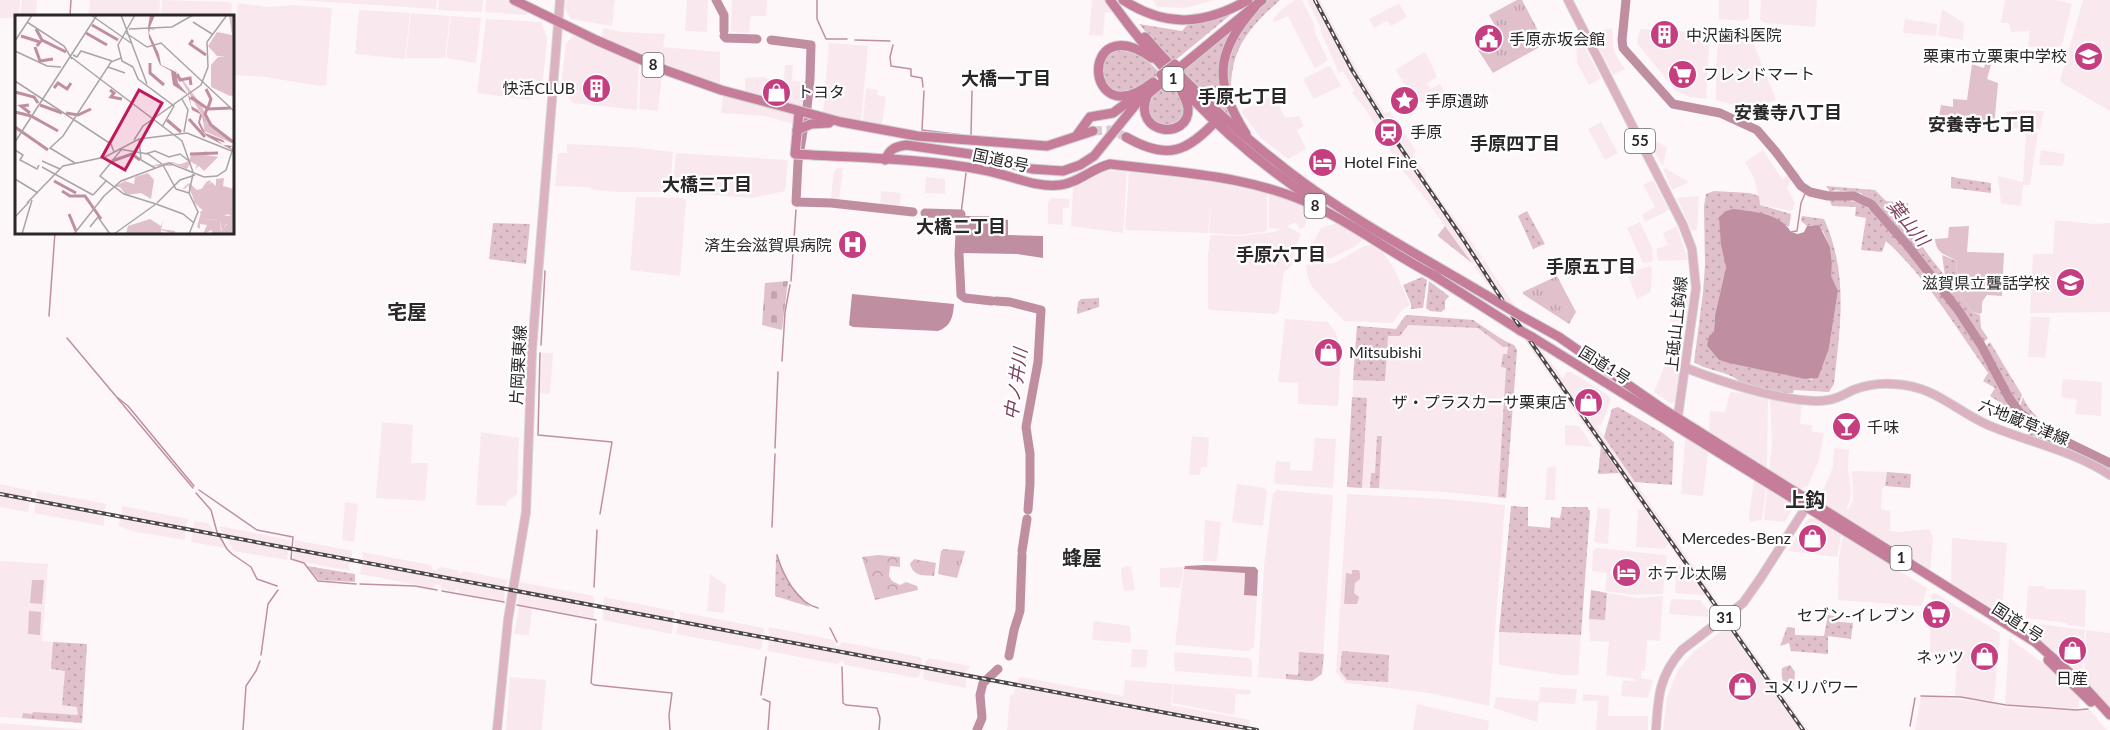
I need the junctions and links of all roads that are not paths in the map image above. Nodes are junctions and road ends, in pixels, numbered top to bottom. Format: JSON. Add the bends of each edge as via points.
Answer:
{"nodes":[{"id":1,"x":514,"y":0,"type":"edge"},
{"id":2,"x":560,"y":0,"type":"edge"},
{"id":3,"x":1110,"y":0,"type":"edge"},
{"id":4,"x":1115,"y":0,"type":"edge"},
{"id":5,"x":1123,"y":0,"type":"edge"},
{"id":6,"x":1262,"y":0,"type":"edge"},
{"id":7,"x":1568,"y":0,"type":"edge"},
{"id":8,"x":1252,"y":2,"type":"edge"},
{"id":9,"x":558,"y":22,"type":"junction"},
{"id":10,"x":1164,"y":75,"type":"junction"},
{"id":11,"x":1179,"y":85,"type":"junction"},
{"id":12,"x":1150,"y":88,"type":"junction"},
{"id":13,"x":799,"y":112,"type":"junction"},
{"id":14,"x":1219,"y":119,"type":"junction"},
{"id":15,"x":841,"y":122,"type":"junction"},
{"id":16,"x":797,"y":130,"type":"junction"},
{"id":17,"x":1093,"y":130,"type":"tunnel mouth"},
{"id":18,"x":1077,"y":135,"type":"junction"},
{"id":19,"x":1126,"y":137,"type":"tunnel mouth"},
{"id":20,"x":1252,"y":142,"type":"junction"},
{"id":21,"x":885,"y":160,"type":"junction"},
{"id":22,"x":1318,"y":192,"type":"junction"},
{"id":23,"x":1318,"y":205,"type":"junction"},
{"id":24,"x":1437,"y":278,"type":"joint"},
{"id":25,"x":1686,"y":368,"type":"junction"},
{"id":26,"x":1677,"y":423,"type":"junction"},
{"id":27,"x":2110,"y":475,"type":"edge"},
{"id":28,"x":1807,"y":505,"type":"junction"},
{"id":29,"x":2110,"y":715,"type":"edge"},
{"id":30,"x":2110,"y":724,"type":"edge"},
{"id":31,"x":497,"y":730,"type":"edge"},
{"id":32,"x":1656,"y":730,"type":"edge"}],
"edges":[{"from":1,"to":9,"type":"highway","name":"国道8号","number":"8"},
{"from":2,"to":9,"type":"main road","name":"片岡栗東線"},
{"from":3,"to":10,"type":"highway","name":"国道1号","number":"1"},
{"from":4,"to":14,"type":"highway","name":"国道1号","number":"1"},
{"from":5,"to":8,"type":"highway","via":[[1149,14],[1181,20],[1213,17]]},
{"from":6,"to":8,"type":"highway"},
{"from":7,"to":25,"type":"main road","name":"上砥山上鈎線","number":"55","via":[[1689,240],[1696,288]]},
{"from":8,"to":10,"type":"highway","bridge":true},
{"from":8,"to":20,"type":"highway","via":[[1231,41],[1223,71],[1228,102]]},
{"from":9,"to":13,"type":"highway","name":"国道8号","number":"8","via":[[665,70]]},
{"from":9,"to":31,"type":"main road","name":"片岡栗東線","via":[[531,355],[526,512],[508,620]]},
{"from":10,"to":11,"type":"highway","name":"国道1号","number":"1"},
{"from":10,"to":12,"type":"highway"},
{"from":10,"to":12,"type":"highway","via":[[1146,54],[1127,46],[1111,49],[1099,61],[1098,78],[1109,93],[1126,96]]},
{"from":11,"to":12,"type":"highway","via":[[1187,114],[1180,125],[1170,130],[1158,128],[1146,116],[1144,105]]},
{"from":11,"to":14,"type":"highway","name":"国道1号","number":"1"},
{"from":12,"to":18,"type":"highway","via":[[1113,113],[1090,117]]},
{"from":12,"to":21,"type":"highway","via":[[1090,160],[1063,171],[1044,171],[970,154],[906,145],[889,150]]},
{"from":13,"to":15,"type":"highway","name":"国道8号","number":"8"},
{"from":13,"to":16,"type":"highway","name":"国道8号","number":"8"},
{"from":14,"to":19,"type":"highway","via":[[1196,141],[1176,150],[1152,149]]},
{"from":14,"to":20,"type":"highway","name":"国道1号","number":"1"},
{"from":14,"to":23,"type":"highway","name":"国道1号","number":"1","via":[[1246,150]]},
{"from":15,"to":16,"type":"highway","number":"8","via":[[811,124]]},
{"from":15,"to":18,"type":"highway","name":"国道8号","number":"8","via":[[917,136],[1028,145],[1055,144]]},
{"from":16,"to":21,"type":"highway","name":"国道8号","number":"8","via":[[795,154]]},
{"from":17,"to":18,"type":"highway","name":"国道8号","number":"8"},
{"from":20,"to":22,"type":"highway","name":"国道1号","number":"1"},
{"from":21,"to":23,"type":"highway","name":"国道8号","number":"8","via":[[983,170],[1046,186],[1075,182],[1110,164],[1237,180]]},
{"from":22,"to":23,"type":"highway","number":"8","via":[[1323,201]]},
{"from":22,"to":26,"type":"highway","name":"国道1号","number":"1","bridge":true,"via":[[1559,337]]},
{"from":23,"to":24,"type":"highway","number":"8"},
{"from":24,"to":26,"type":"highway","name":"国道1号","number":"1","bridge":true},
{"from":25,"to":26,"type":"main road","name":"上砥山上鈎線","number":"55"},
{"from":25,"to":27,"type":"main road","name":"六地蔵草津線","via":[[1762,392],[1810,400],[1829,400],[1868,385],[1913,386],[1941,396],[1989,425]]},
{"from":26,"to":28,"type":"highway","name":"国道1号","number":"1"},
{"from":28,"to":29,"type":"highway","name":"国道1号","number":"1","via":[[2035,642]]},
{"from":28,"to":30,"type":"highway","name":"国道1号","number":"1","via":[[2032,648],[2063,674]]},
{"from":28,"to":32,"type":"main road","number":"31","bridge":true,"via":[[1743,603],[1682,650],[1663,678]]}]}
